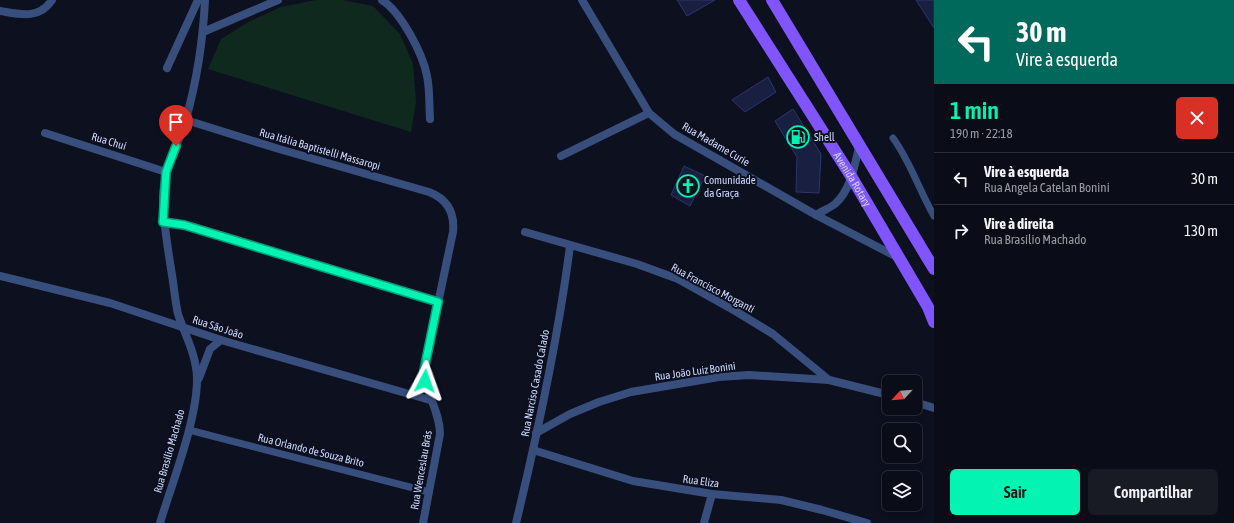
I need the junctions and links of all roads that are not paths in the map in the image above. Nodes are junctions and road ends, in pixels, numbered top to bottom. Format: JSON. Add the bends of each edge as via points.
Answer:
{"nodes":[{"id":1,"x":52,"y":0,"type":"edge"},
{"id":2,"x":198,"y":0,"type":"edge"},
{"id":3,"x":205,"y":0,"type":"edge"},
{"id":4,"x":278,"y":0,"type":"edge"},
{"id":5,"x":382,"y":0,"type":"edge"},
{"id":6,"x":582,"y":0,"type":"edge"},
{"id":7,"x":740,"y":0,"type":"edge"},
{"id":8,"x":772,"y":0,"type":"edge"},
{"id":9,"x":0,"y":7,"type":"edge"},
{"id":10,"x":4,"y":12,"type":"edge"},
{"id":11,"x":203,"y":32,"type":"junction"},
{"id":12,"x":168,"y":68,"type":"dead end"},
{"id":13,"x":649,"y":113,"type":"junction"},
{"id":14,"x":430,"y":119,"type":"dead end"},
{"id":15,"x":186,"y":120,"type":"junction"},
{"id":16,"x":45,"y":133,"type":"dead end"},
{"id":17,"x":893,"y":138,"type":"dead end"},
{"id":18,"x":860,"y":143,"type":"junction"},
{"id":19,"x":561,"y":156,"type":"dead end"},
{"id":20,"x":166,"y":172,"type":"junction"},
{"id":21,"x":851,"y":176,"type":"junction"},
{"id":22,"x":446,"y":203,"type":"joint"},
{"id":23,"x":816,"y":215,"type":"junction"},
{"id":24,"x":934,"y":216,"type":"edge"},
{"id":25,"x":163,"y":222,"type":"junction"},
{"id":26,"x":525,"y":232,"type":"dead end"},
{"id":27,"x":570,"y":246,"type":"junction"},
{"id":28,"x":900,"y":259,"type":"junction"},
{"id":29,"x":934,"y":269,"type":"edge"},
{"id":30,"x":0,"y":276,"type":"edge"},
{"id":31,"x":438,"y":302,"type":"junction"},
{"id":32,"x":934,"y":322,"type":"edge"},
{"id":33,"x":184,"y":327,"type":"junction"},
{"id":34,"x":221,"y":340,"type":"junction"},
{"id":35,"x":829,"y":380,"type":"junction"},
{"id":36,"x":197,"y":385,"type":"junction"},
{"id":37,"x":882,"y":393,"type":"edge"},
{"id":38,"x":430,"y":400,"type":"junction"},
{"id":39,"x":922,"y":404,"type":"edge"},
{"id":40,"x":934,"y":408,"type":"edge"},
{"id":41,"x":188,"y":430,"type":"junction"},
{"id":42,"x":536,"y":433,"type":"junction"},
{"id":43,"x":533,"y":450,"type":"junction"},
{"id":44,"x":429,"y":492,"type":"junction"},
{"id":45,"x":712,"y":494,"type":"junction"},
{"id":46,"x":160,"y":523,"type":"edge"},
{"id":47,"x":423,"y":523,"type":"edge"},
{"id":48,"x":516,"y":523,"type":"edge"},
{"id":49,"x":704,"y":523,"type":"edge"},
{"id":50,"x":867,"y":523,"type":"edge"}],
"edges":[{"from":1,"to":10,"type":"street","via":[[35,14]]},
{"from":2,"to":12,"type":"street"},
{"from":3,"to":11,"type":"street","name":"Rua Brasílio Machado"},
{"from":4,"to":11,"type":"street"},
{"from":5,"to":14,"type":"street","via":[[399,17],[417,47],[427,76]]},
{"from":6,"to":13,"type":"street","name":"Rua Madame Curie"},
{"from":7,"to":21,"type":"main road","name":"Avenida Rotary"},
{"from":8,"to":18,"type":"main road"},
{"from":9,"to":10,"type":"street"},
{"from":11,"to":15,"type":"street","name":"Rua Brasílio Machado"},
{"from":13,"to":19,"type":"street"},
{"from":13,"to":23,"type":"street","name":"Rua Madame Curie","via":[[674,134]]},
{"from":15,"to":20,"type":"street","name":"Rua Brasílio Machado"},
{"from":15,"to":22,"type":"street","name":"Rua Itália Baptistelli Massaropi","via":[[429,192],[439,196]]},
{"from":16,"to":20,"type":"street","name":"Rua Chuí"},
{"from":17,"to":24,"type":"lane","via":[[902,150]]},
{"from":18,"to":21,"type":"street"},
{"from":18,"to":29,"type":"main road"},
{"from":20,"to":25,"type":"street","name":"Rua Brasílio Machado"},
{"from":21,"to":23,"type":"street","via":[[836,203]]},
{"from":21,"to":28,"type":"main road","name":"Avenida Rotary"},
{"from":22,"to":31,"type":"street","name":"Rua Wenceslau Brás","via":[[453,214],[454,223]]},
{"from":23,"to":28,"type":"street","name":"Rua Madame Curie"},
{"from":25,"to":31,"type":"street","via":[[184,225]]},
{"from":25,"to":33,"type":"street","name":"Rua Brasílio Machado","via":[[178,313]]},
{"from":26,"to":27,"type":"street","name":"Rua Francisco Morganti"},
{"from":27,"to":35,"type":"street","name":"Rua Francisco Morganti","via":[[637,264],[678,279],[773,334]]},
{"from":27,"to":42,"type":"street","name":"Rua Narciso Casado Calado"},
{"from":28,"to":32,"type":"main road","name":"Avenida Rotary"},
{"from":30,"to":33,"type":"street","name":"Rua São João","via":[[110,303]]},
{"from":31,"to":38,"type":"street","name":"Rua Wenceslau Brás","via":[[424,370]]},
{"from":33,"to":34,"type":"street","name":"Rua São João"},
{"from":33,"to":36,"type":"street","name":"Rua Brasílio Machado","via":[[194,358]]},
{"from":34,"to":36,"type":"street","name":"Rua Brasílio Machado","via":[[210,349]]},
{"from":34,"to":38,"type":"street","name":"Rua São João"},
{"from":35,"to":37,"type":"street","name":"Rua João Luiz Bonini"},
{"from":35,"to":42,"type":"street","name":"Rua João Luiz Bonini","via":[[749,375],[631,392],[570,414]]},
{"from":36,"to":41,"type":"street","name":"Rua Brasílio Machado"},
{"from":38,"to":44,"type":"street","name":"Rua Wenceslau Brás","via":[[440,421],[440,434]]},
{"from":39,"to":40,"type":"street"},
{"from":41,"to":44,"type":"lane","name":"Rua Orlando de Souza Brito"},
{"from":41,"to":46,"type":"street","name":"Rua Brasílio Machado"},
{"from":42,"to":43,"type":"street","name":"Rua Narciso Casado Calado"},
{"from":43,"to":45,"type":"street","name":"Rua Eliza","via":[[633,481]]},
{"from":43,"to":48,"type":"street","name":"Rua Narciso Casado Calado"},
{"from":44,"to":47,"type":"street","name":"Rua Wenceslau Brás"},
{"from":45,"to":49,"type":"street"},
{"from":45,"to":50,"type":"street","name":"Rua Eliza","via":[[780,500]]}]}
